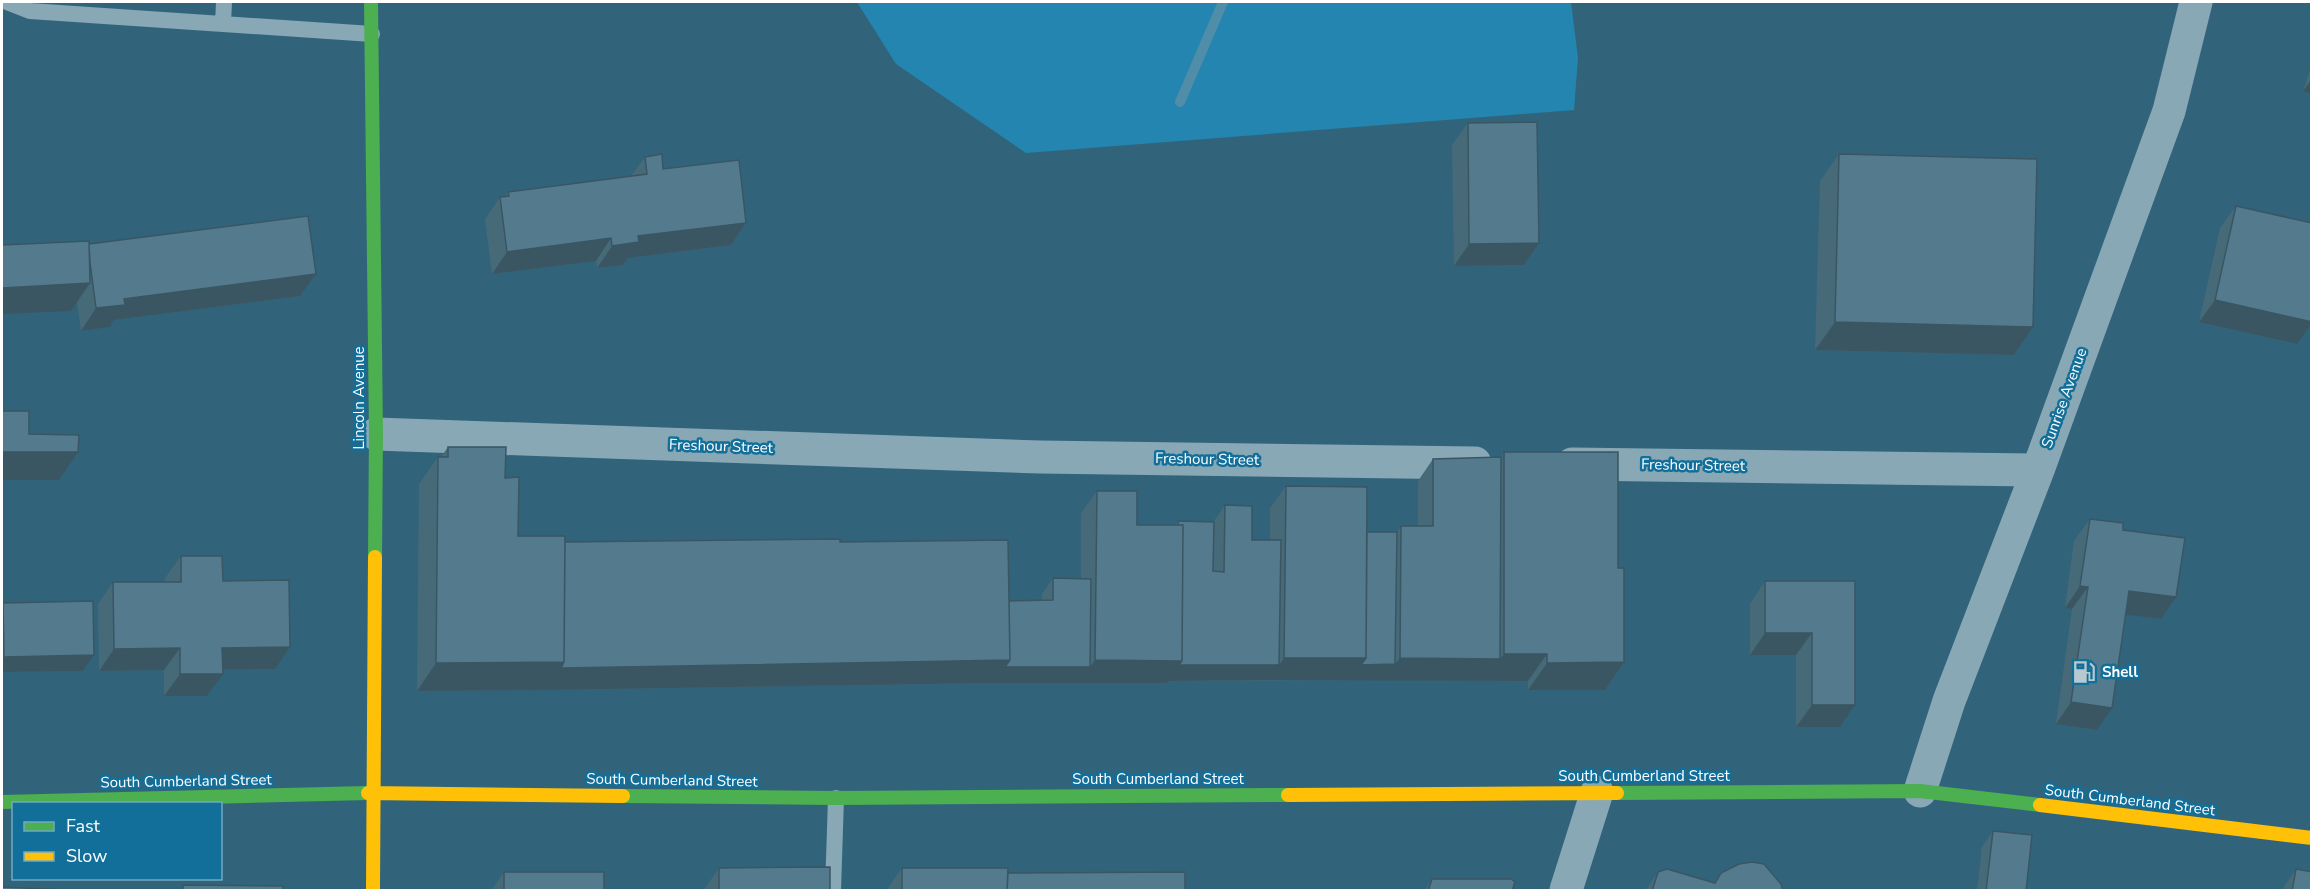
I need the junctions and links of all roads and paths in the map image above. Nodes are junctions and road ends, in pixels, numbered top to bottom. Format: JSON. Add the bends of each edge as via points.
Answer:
{"nodes":[{"id":1,"x":7,"y":2,"type":"edge"},
{"id":2,"x":224,"y":2,"type":"edge"},
{"id":3,"x":371,"y":2,"type":"edge"},
{"id":4,"x":2196,"y":2,"type":"edge"},
{"id":5,"x":223,"y":24,"type":"junction"},
{"id":6,"x":372,"y":34,"type":"junction"},
{"id":7,"x":376,"y":434,"type":"junction"},
{"id":8,"x":1505,"y":463,"type":"edge"},
{"id":9,"x":1540,"y":464,"type":"edge"},
{"id":10,"x":2038,"y":470,"type":"junction"},
{"id":11,"x":1920,"y":791,"type":"junction"},
{"id":12,"x":1597,"y":792,"type":"junction"},
{"id":13,"x":373,"y":793,"type":"junction"},
{"id":14,"x":836,"y":798,"type":"junction"},
{"id":15,"x":2,"y":802,"type":"edge"},
{"id":16,"x":2312,"y":838,"type":"edge"},
{"id":17,"x":374,"y":891,"type":"edge"},
{"id":18,"x":833,"y":891,"type":"edge"},
{"id":19,"x":1566,"y":891,"type":"edge"}],
"edges":[{"from":1,"to":5,"type":"lane","via":[[30,11]]},
{"from":2,"to":5,"type":"lane"},
{"from":3,"to":6,"type":"main road","name":"Lincoln Avenue"},
{"from":4,"to":10,"type":"street","name":"Sunrise Avenue","via":[[2169,111]]},
{"from":5,"to":6,"type":"lane"},
{"from":6,"to":7,"type":"main road","name":"Lincoln Avenue"},
{"from":7,"to":8,"type":"street","name":"Freshour Street","via":[[1040,458]]},
{"from":7,"to":13,"type":"main road","name":"Lincoln Avenue"},
{"from":9,"to":10,"type":"street","name":"Freshour Street"},
{"from":10,"to":11,"type":"street","name":"Sunrise Avenue","via":[[1949,700]]},
{"from":11,"to":12,"type":"main road","name":"South Cumberland Street"},
{"from":11,"to":16,"type":"main road","name":"South Cumberland Street"},
{"from":12,"to":14,"type":"main road","name":"South Cumberland Street"},
{"from":12,"to":19,"type":"street"},
{"from":13,"to":14,"type":"main road","name":"South Cumberland Street"},
{"from":13,"to":15,"type":"main road","name":"South Cumberland Street"},
{"from":13,"to":17,"type":"main road","name":"Lincoln Avenue"},
{"from":14,"to":18,"type":"lane"}]}
